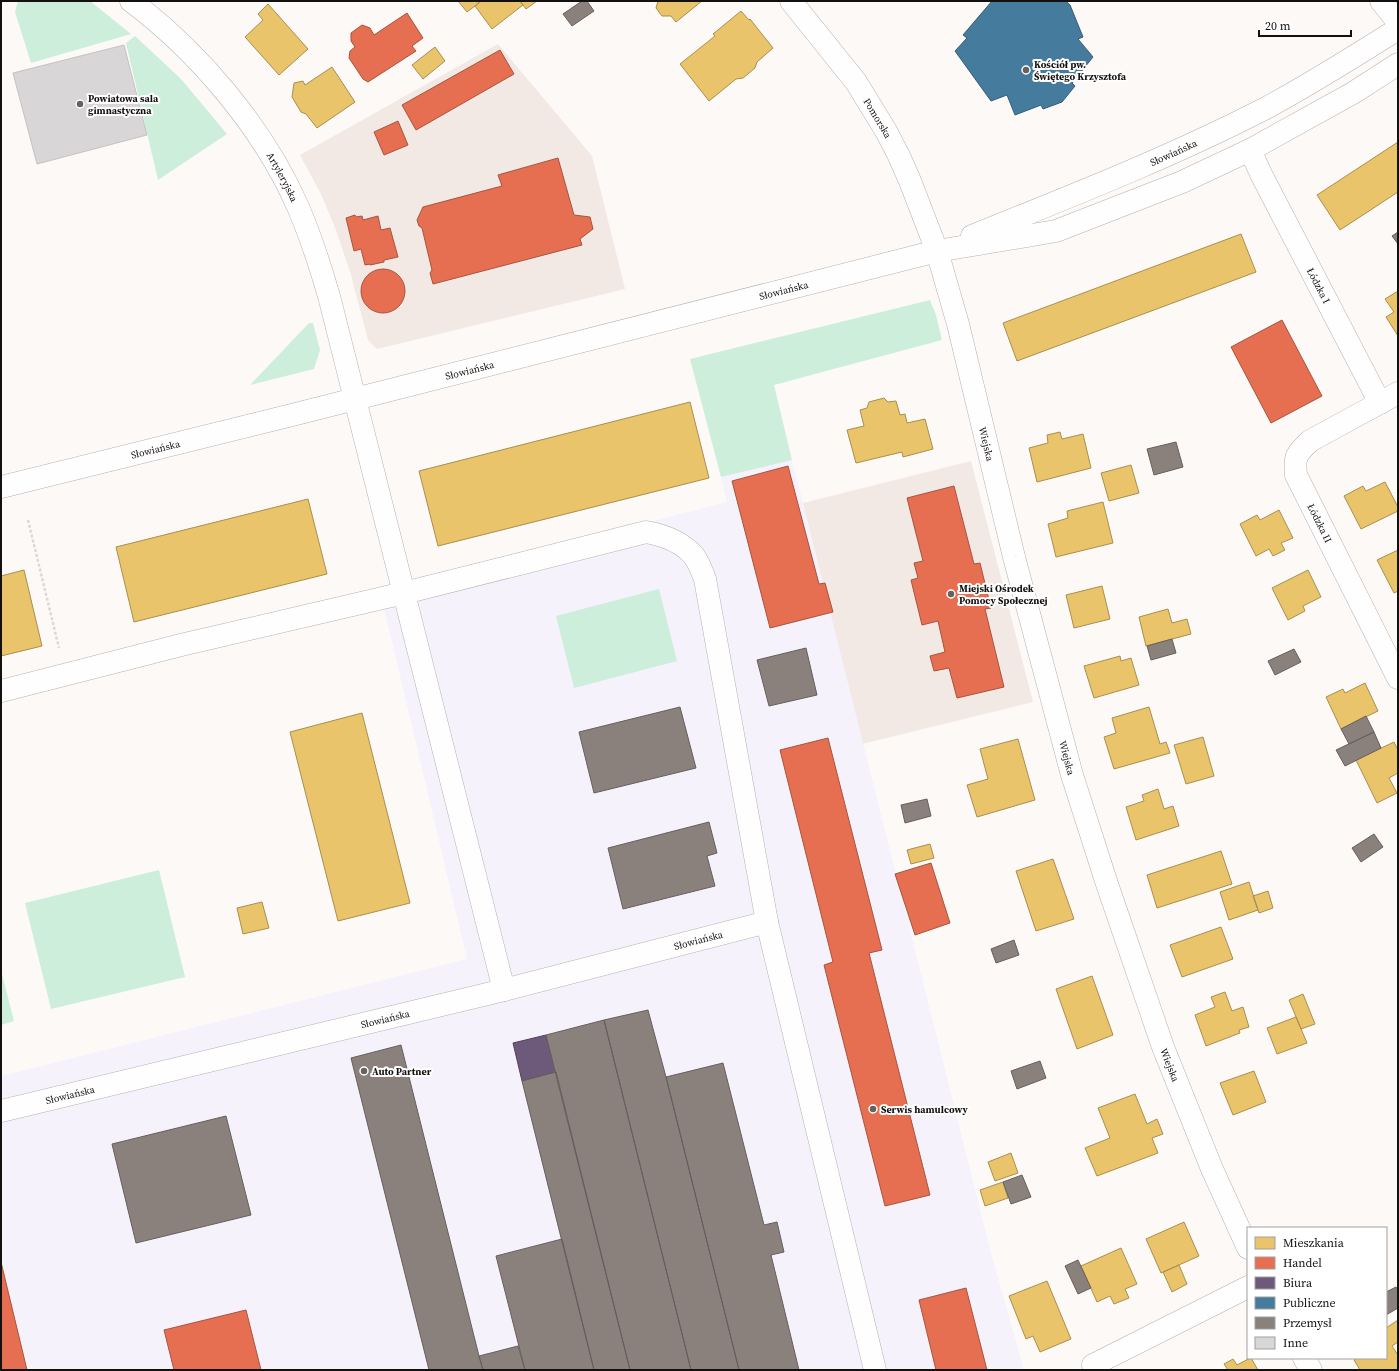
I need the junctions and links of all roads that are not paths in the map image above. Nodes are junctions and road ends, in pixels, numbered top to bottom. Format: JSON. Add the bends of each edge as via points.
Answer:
{"nodes":[{"id":1,"x":131,"y":1,"type":"edge"},
{"id":2,"x":791,"y":1,"type":"edge"},
{"id":3,"x":1381,"y":1,"type":"edge"},
{"id":4,"x":1398,"y":22,"type":"edge"},
{"id":5,"x":1398,"y":28,"type":"edge"},
{"id":6,"x":1398,"y":64,"type":"edge"},
{"id":7,"x":1250,"y":150,"type":"junction"},
{"id":8,"x":937,"y":251,"type":"junction"},
{"id":9,"x":354,"y":398,"type":"junction"},
{"id":10,"x":1389,"y":398,"type":"edge"},
{"id":11,"x":1,"y":487,"type":"edge"},
{"id":12,"x":404,"y":593,"type":"junction"},
{"id":13,"x":1398,"y":678,"type":"edge"},
{"id":14,"x":1,"y":691,"type":"edge"},
{"id":15,"x":767,"y":922,"type":"junction"},
{"id":16,"x":504,"y":990,"type":"junction"},
{"id":17,"x":1,"y":1111,"type":"edge"},
{"id":18,"x":1247,"y":1246,"type":"edge"},
{"id":19,"x":1247,"y":1288,"type":"edge"},
{"id":20,"x":1305,"y":1359,"type":"edge"},
{"id":21,"x":1093,"y":1365,"type":"dead end"},
{"id":22,"x":874,"y":1370,"type":"edge"},
{"id":23,"x":1311,"y":1370,"type":"edge"}],
"edges":[{"from":1,"to":9,"type":"street","name":"Artyleryjska","via":[[181,43],[209,72],[233,100],[280,171],[298,206],[314,247]]},
{"from":2,"to":8,"type":"street","name":"Pomorska","via":[[856,82],[886,131],[907,174]]},
{"from":3,"to":4,"type":"street"},
{"from":5,"to":8,"type":"street","name":"Słowiańska","via":[[1332,70],[1228,127]]},
{"from":6,"to":7,"type":"street","name":"Słowiańska","via":[[1353,93]]},
{"from":7,"to":8,"type":"street","name":"Słowiańska","via":[[1182,182],[1056,231]]},
{"from":7,"to":10,"type":"street","name":"Łódzka I","via":[[1262,176]]},
{"from":8,"to":9,"type":"street","name":"Słowiańska"},
{"from":8,"to":18,"type":"street","name":"Wiejska","via":[[958,324],[1014,557],[1072,775],[1163,1047],[1212,1169]]},
{"from":9,"to":11,"type":"street","name":"Słowiańska"},
{"from":9,"to":12,"type":"street","name":"Artyleryjska"},
{"from":10,"to":13,"type":"street","name":"Łódzka II","via":[[1310,441],[1300,450],[1295,462],[1296,475]]},
{"from":12,"to":14,"type":"street","via":[[181,645]]},
{"from":12,"to":15,"type":"street","via":[[646,532],[663,535],[693,555],[705,579]]},
{"from":12,"to":16,"type":"street","name":"Artyleryjska"},
{"from":15,"to":16,"type":"street","name":"Słowiańska"},
{"from":15,"to":22,"type":"street"},
{"from":16,"to":17,"type":"street","name":"Słowiańska"},
{"from":19,"to":21,"type":"street"},
{"from":20,"to":23,"type":"street"}]}
